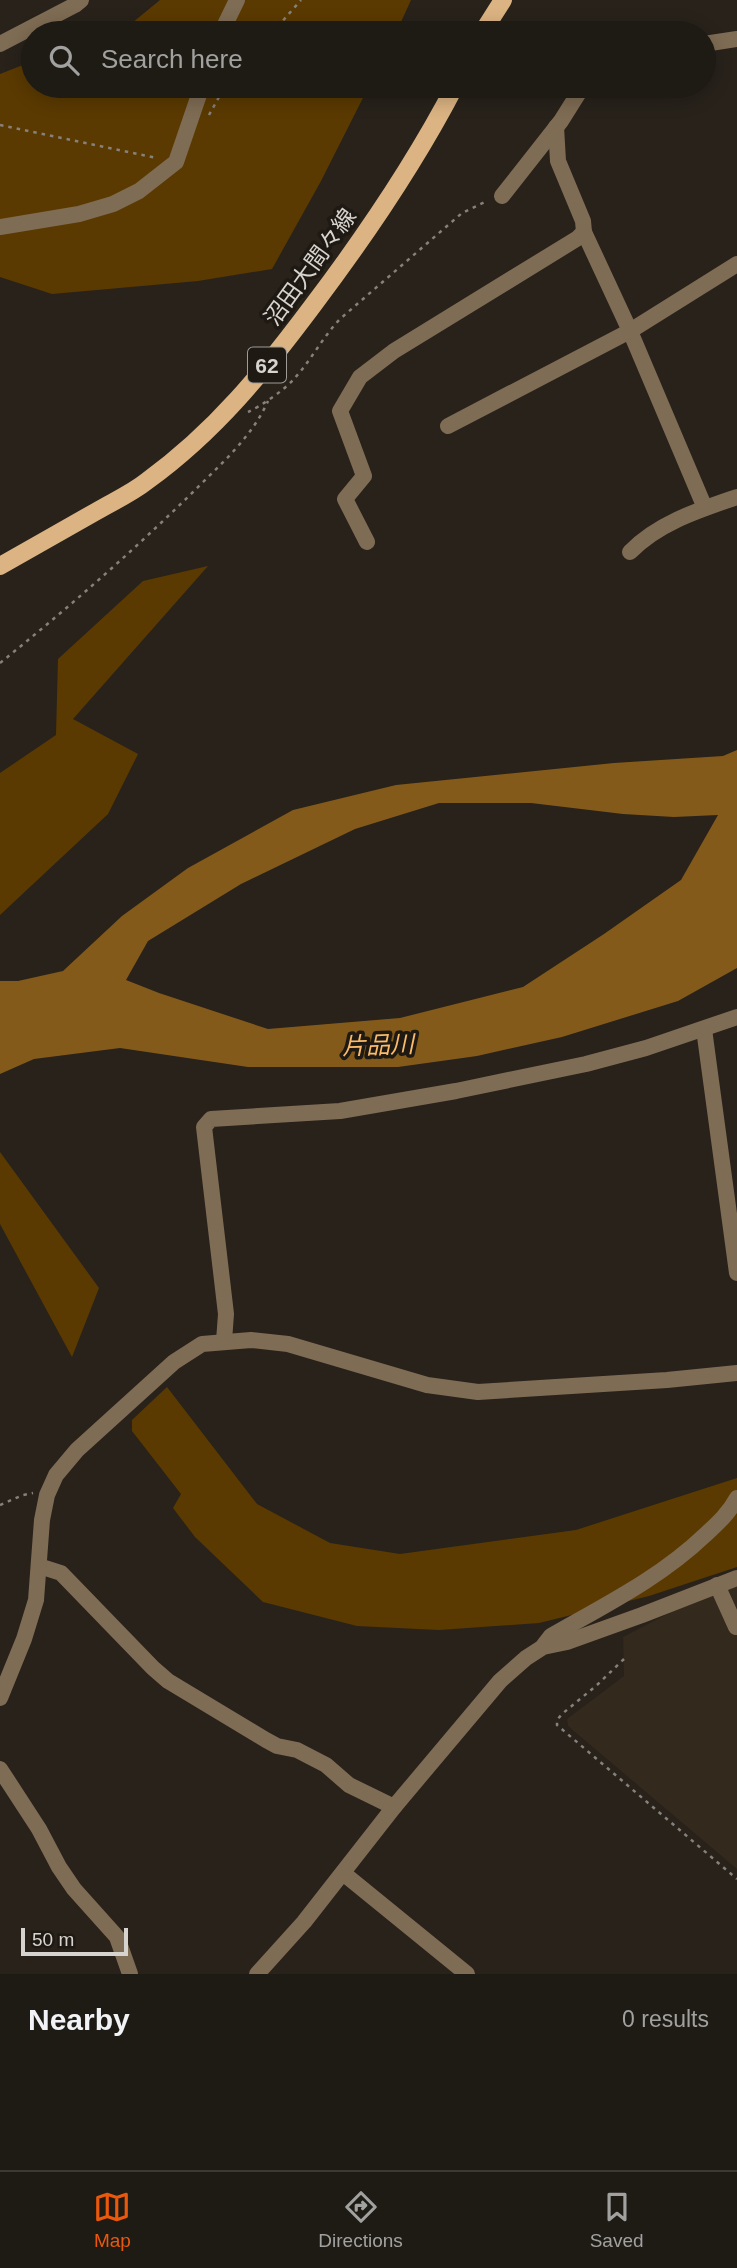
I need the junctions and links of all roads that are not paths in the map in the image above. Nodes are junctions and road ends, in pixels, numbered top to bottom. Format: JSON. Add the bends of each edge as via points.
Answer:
{"nodes":[{"id":1,"x":81,"y":0,"type":"edge"},
{"id":2,"x":237,"y":0,"type":"edge"},
{"id":3,"x":503,"y":0,"type":"edge"},
{"id":4,"x":44,"y":21,"type":"edge"},
{"id":5,"x":227,"y":21,"type":"edge"},
{"id":6,"x":490,"y":21,"type":"edge"},
{"id":7,"x":21,"y":33,"type":"edge"},
{"id":8,"x":737,"y":39,"type":"edge"},
{"id":9,"x":716,"y":42,"type":"edge"},
{"id":10,"x":0,"y":44,"type":"edge"},
{"id":11,"x":198,"y":98,"type":"edge"},
{"id":12,"x":449,"y":98,"type":"edge"},
{"id":13,"x":575,"y":98,"type":"edge"},
{"id":14,"x":556,"y":127,"type":"junction"},
{"id":15,"x":502,"y":196,"type":"road end"},
{"id":16,"x":0,"y":228,"type":"edge"},
{"id":17,"x":584,"y":232,"type":"junction"},
{"id":18,"x":737,"y":264,"type":"edge"},
{"id":19,"x":630,"y":331,"type":"junction"},
{"id":20,"x":448,"y":426,"type":"dead end"},
{"id":21,"x":737,"y":497,"type":"edge"},
{"id":22,"x":705,"y":508,"type":"junction"},
{"id":23,"x":367,"y":542,"type":"dead end"},
{"id":24,"x":630,"y":552,"type":"dead end"},
{"id":25,"x":0,"y":566,"type":"edge"},
{"id":26,"x":737,"y":1017,"type":"edge"},
{"id":27,"x":704,"y":1029,"type":"junction"},
{"id":28,"x":737,"y":1273,"type":"edge"},
{"id":29,"x":224,"y":1341,"type":"junction"},
{"id":30,"x":737,"y":1373,"type":"edge"},
{"id":31,"x":737,"y":1498,"type":"edge"},
{"id":32,"x":39,"y":1566,"type":"junction"},
{"id":33,"x":737,"y":1578,"type":"edge"},
{"id":34,"x":717,"y":1585,"type":"junction"},
{"id":35,"x":736,"y":1627,"type":"edge"},
{"id":36,"x":542,"y":1647,"type":"junction"},
{"id":37,"x":0,"y":1698,"type":"edge"},
{"id":38,"x":0,"y":1769,"type":"edge"},
{"id":39,"x":394,"y":1807,"type":"junction"},
{"id":40,"x":343,"y":1873,"type":"junction"},
{"id":41,"x":130,"y":1974,"type":"edge"},
{"id":42,"x":257,"y":1974,"type":"edge"},
{"id":43,"x":467,"y":1974,"type":"edge"}],
"edges":[{"from":1,"to":4,"type":"street"},
{"from":2,"to":5,"type":"street"},
{"from":3,"to":6,"type":"main road"},
{"from":7,"to":10,"type":"street"},
{"from":8,"to":9,"type":"street"},
{"from":11,"to":16,"type":"street","via":[[176,162],[139,191],[79,214]]},
{"from":12,"to":25,"type":"main road","name":"沼田大間々線","number":"62","via":[[346,261],[271,362],[222,418],[145,483]]},
{"from":13,"to":14,"type":"street"},
{"from":14,"to":15,"type":"street"},
{"from":14,"to":17,"type":"street","via":[[558,161]]},
{"from":17,"to":19,"type":"street"},
{"from":17,"to":23,"type":"street","via":[[360,377],[340,411],[364,475],[345,499]]},
{"from":18,"to":19,"type":"street"},
{"from":19,"to":20,"type":"street"},
{"from":19,"to":22,"type":"street"},
{"from":21,"to":22,"type":"street"},
{"from":22,"to":24,"type":"street","via":[[657,530]]},
{"from":26,"to":27,"type":"street"},
{"from":27,"to":28,"type":"street"},
{"from":27,"to":29,"type":"street","via":[[586,1064],[456,1091],[340,1111],[211,1119],[204,1127],[226,1314]]},
{"from":29,"to":30,"type":"street","via":[[288,1343],[427,1385],[478,1392]]},
{"from":29,"to":32,"type":"street","via":[[202,1344],[174,1362],[70,1457],[47,1495]]},
{"from":31,"to":36,"type":"street","via":[[688,1552],[551,1636]]},
{"from":32,"to":37,"type":"street","via":[[31,1620]]},
{"from":32,"to":39,"type":"street","via":[[61,1573],[168,1681],[277,1746],[327,1765],[349,1785]]},
{"from":33,"to":34,"type":"street"},
{"from":34,"to":35,"type":"street"},
{"from":34,"to":36,"type":"street","via":[[567,1642]]},
{"from":36,"to":39,"type":"street","via":[[499,1681]]},
{"from":38,"to":41,"type":"street","via":[[74,1889],[117,1937]]},
{"from":39,"to":40,"type":"street"},
{"from":40,"to":42,"type":"street"},
{"from":40,"to":43,"type":"street"}]}
